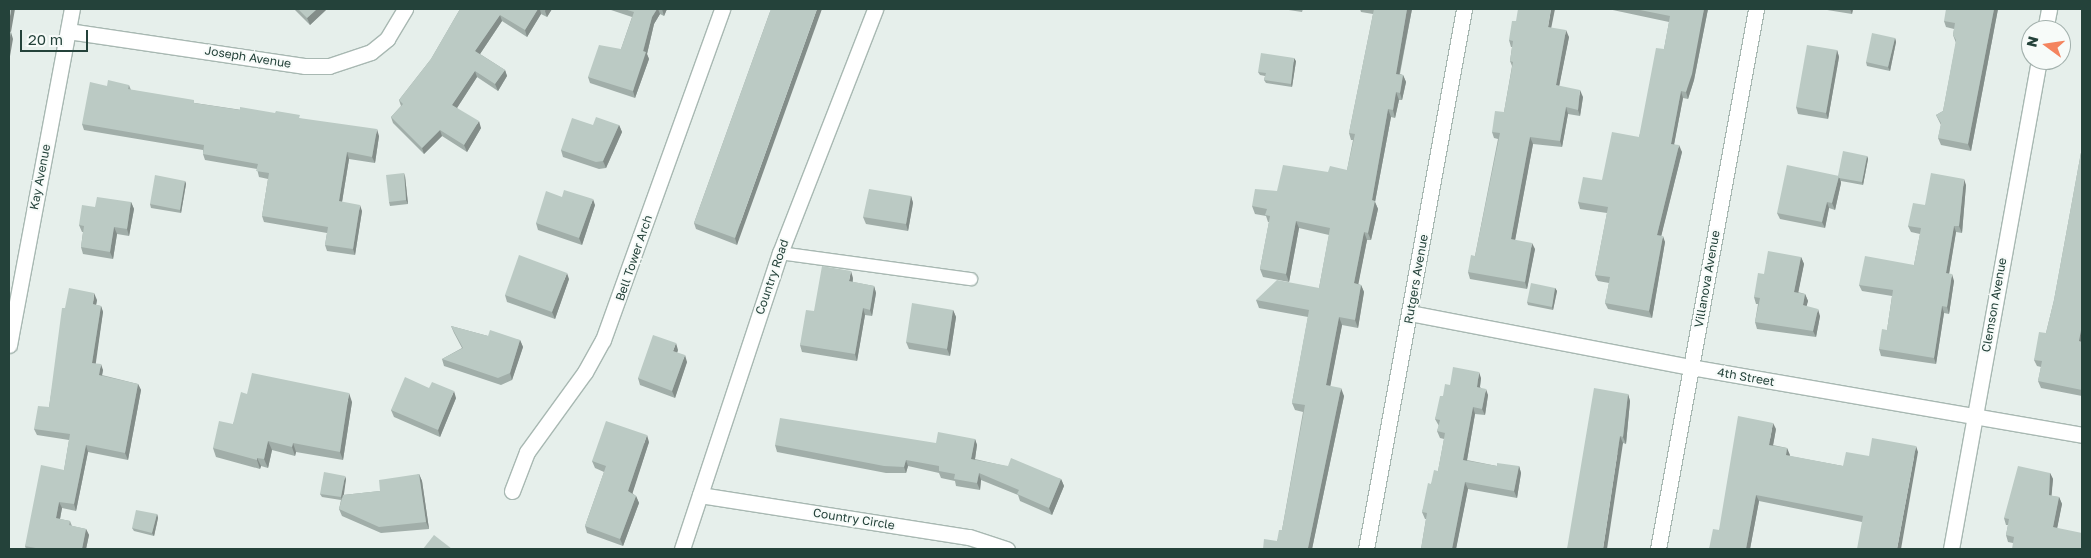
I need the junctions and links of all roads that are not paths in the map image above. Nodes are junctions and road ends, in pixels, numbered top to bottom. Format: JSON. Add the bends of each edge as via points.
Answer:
{"nodes":[{"id":1,"x":72,"y":9,"type":"edge"},
{"id":2,"x":405,"y":9,"type":"edge"},
{"id":3,"x":722,"y":9,"type":"edge"},
{"id":4,"x":875,"y":9,"type":"edge"},
{"id":5,"x":1464,"y":9,"type":"edge"},
{"id":6,"x":1756,"y":9,"type":"edge"},
{"id":7,"x":68,"y":31,"type":"junction"},
{"id":8,"x":2037,"y":70,"type":"edge"},
{"id":9,"x":780,"y":253,"type":"junction"},
{"id":10,"x":971,"y":279,"type":"dead end"},
{"id":11,"x":1410,"y":313,"type":"junction"},
{"id":12,"x":9,"y":345,"type":"edge"},
{"id":13,"x":1690,"y":367,"type":"junction"},
{"id":14,"x":1974,"y":417,"type":"junction"},
{"id":15,"x":2082,"y":435,"type":"edge"},
{"id":16,"x":512,"y":491,"type":"dead end"},
{"id":17,"x":700,"y":495,"type":"junction"},
{"id":18,"x":682,"y":549,"type":"edge"},
{"id":19,"x":1007,"y":549,"type":"edge"},
{"id":20,"x":1366,"y":549,"type":"edge"},
{"id":21,"x":1658,"y":549,"type":"edge"},
{"id":22,"x":1951,"y":549,"type":"edge"}],
"edges":[{"from":1,"to":7,"type":"street","name":"Kay Avenue"},
{"from":2,"to":7,"type":"street","name":"Joseph Avenue","via":[[387,39],[372,52],[329,66],[305,66]]},
{"from":3,"to":16,"type":"street","name":"Bell Tower Arch","via":[[603,340],[585,372],[527,452]]},
{"from":4,"to":9,"type":"street","name":"Country Road"},
{"from":5,"to":11,"type":"street","name":"Rutgers Avenue"},
{"from":6,"to":13,"type":"street","name":"Villanova Avenue"},
{"from":7,"to":12,"type":"street","name":"Kay Avenue"},
{"from":8,"to":14,"type":"street","name":"Clemson Avenue"},
{"from":9,"to":10,"type":"lane"},
{"from":9,"to":17,"type":"street","name":"Country Road"},
{"from":11,"to":13,"type":"street","name":"4th Street"},
{"from":11,"to":20,"type":"street","name":"Rutgers Avenue"},
{"from":13,"to":14,"type":"street","name":"4th Street"},
{"from":13,"to":21,"type":"street","name":"Villanova Avenue"},
{"from":14,"to":15,"type":"street","name":"4th Street"},
{"from":14,"to":22,"type":"street","name":"Clemson Avenue"},
{"from":17,"to":18,"type":"street","name":"Country Road"},
{"from":17,"to":19,"type":"street","name":"Country Circle","via":[[969,537]]}]}
